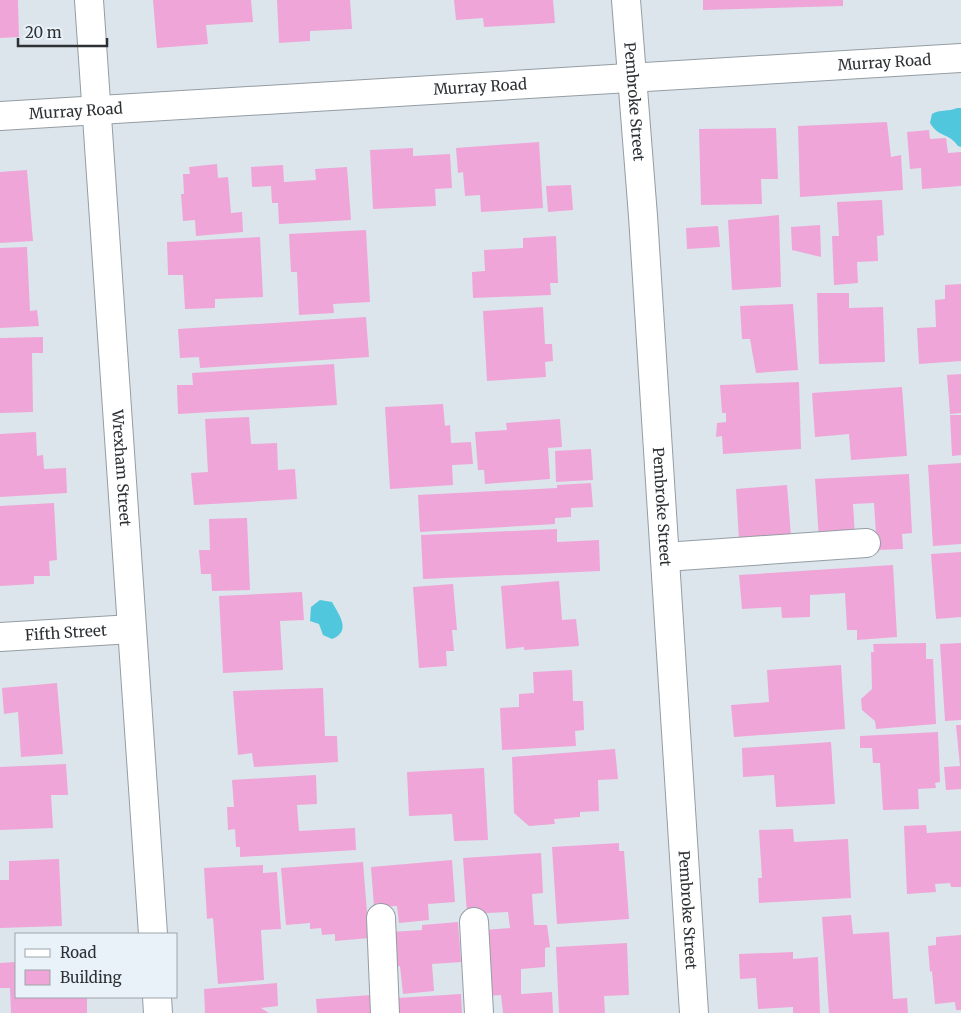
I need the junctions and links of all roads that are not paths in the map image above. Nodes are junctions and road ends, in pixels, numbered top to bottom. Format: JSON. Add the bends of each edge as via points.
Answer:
{"nodes":[{"id":1,"x":89,"y":0,"type":"edge"},
{"id":2,"x":626,"y":0,"type":"edge"},
{"id":3,"x":961,"y":58,"type":"edge"},
{"id":4,"x":631,"y":78,"type":"junction"},
{"id":5,"x":96,"y":110,"type":"junction"},
{"id":6,"x":0,"y":116,"type":"edge"},
{"id":7,"x":866,"y":542,"type":"dead end"},
{"id":8,"x":665,"y":557,"type":"junction"},
{"id":9,"x":132,"y":629,"type":"junction"},
{"id":10,"x":0,"y":637,"type":"edge"},
{"id":11,"x":381,"y":918,"type":"dead end"},
{"id":12,"x":474,"y":922,"type":"dead end"},
{"id":13,"x":153,"y":933,"type":"edge"},
{"id":14,"x":157,"y":998,"type":"edge"},
{"id":15,"x":158,"y":1013,"type":"edge"},
{"id":16,"x":385,"y":1013,"type":"edge"},
{"id":17,"x":479,"y":1013,"type":"edge"},
{"id":18,"x":694,"y":1013,"type":"edge"}],
"edges":[{"from":1,"to":5,"type":"street","name":"Wrexham Street"},
{"from":2,"to":4,"type":"street","name":"Pembroke Street"},
{"from":3,"to":4,"type":"street","name":"Murray Road"},
{"from":4,"to":5,"type":"street","name":"Murray Road"},
{"from":4,"to":8,"type":"street","name":"Pembroke Street"},
{"from":5,"to":6,"type":"street","name":"Murray Road"},
{"from":5,"to":9,"type":"street","name":"Wrexham Street"},
{"from":7,"to":8,"type":"street"},
{"from":8,"to":18,"type":"street","name":"Pembroke Street"},
{"from":9,"to":10,"type":"street","name":"Fifth Street"},
{"from":9,"to":13,"type":"street","name":"Wrexham Street"},
{"from":11,"to":16,"type":"street"},
{"from":12,"to":17,"type":"street"},
{"from":14,"to":15,"type":"street"}]}
